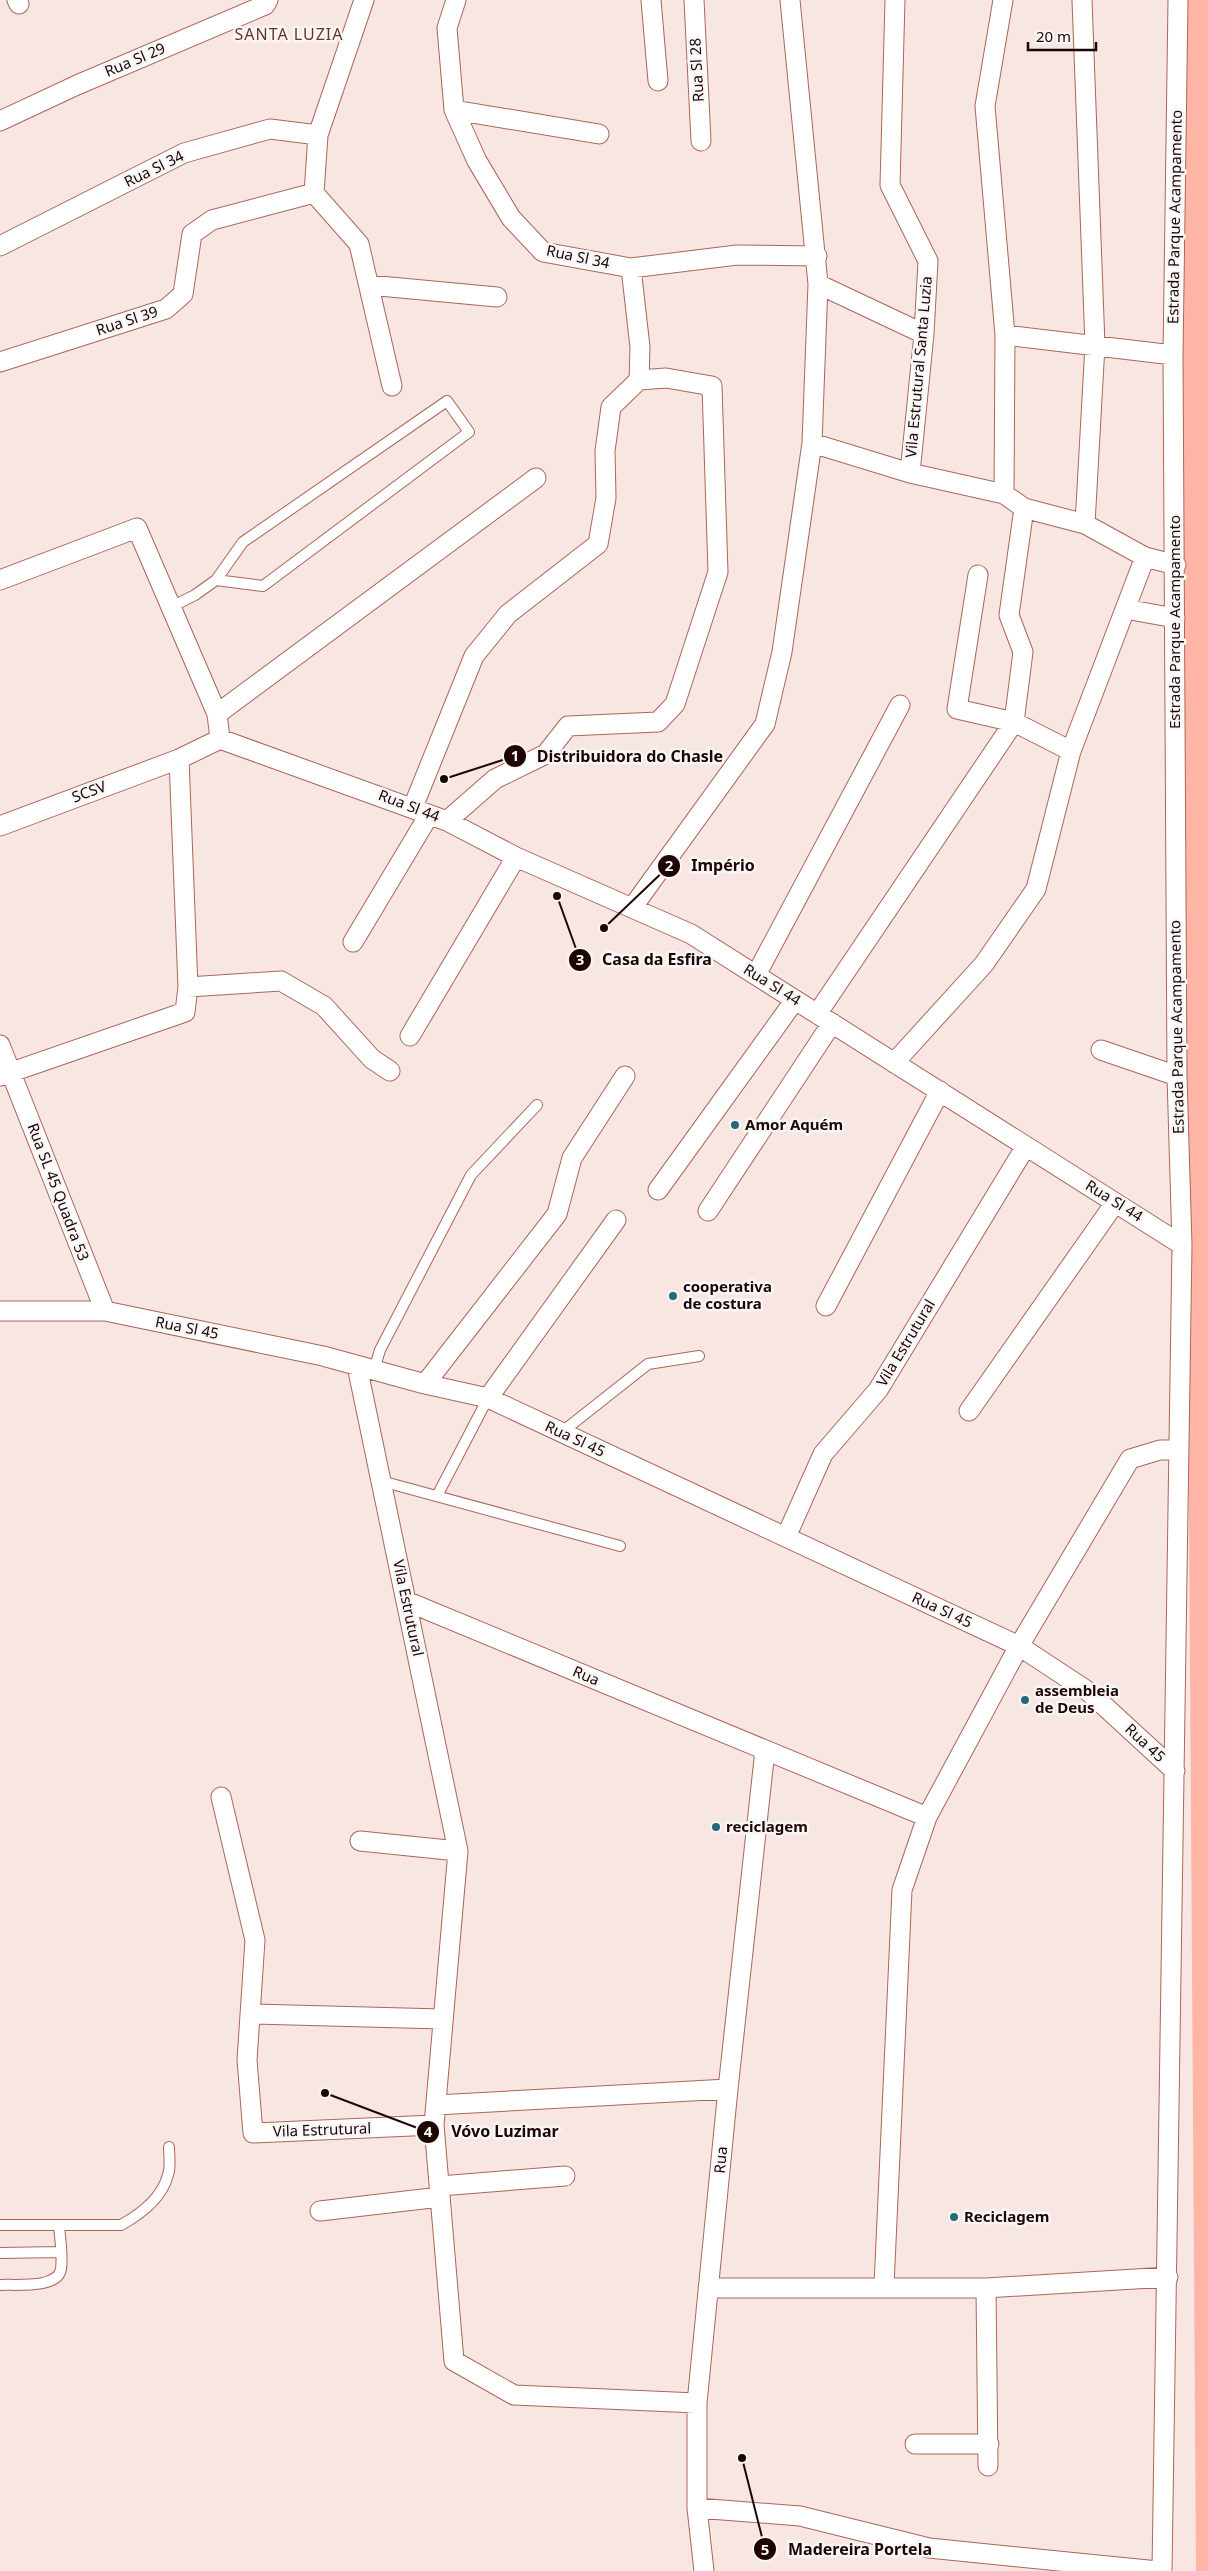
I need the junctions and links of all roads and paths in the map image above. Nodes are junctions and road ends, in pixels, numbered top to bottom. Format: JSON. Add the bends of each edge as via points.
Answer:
{"nodes":[{"id":1,"x":268,"y":0,"type":"edge"},
{"id":2,"x":364,"y":0,"type":"edge"},
{"id":3,"x":456,"y":0,"type":"edge"},
{"id":4,"x":651,"y":0,"type":"edge"},
{"id":5,"x":694,"y":0,"type":"edge"},
{"id":6,"x":790,"y":0,"type":"edge"},
{"id":7,"x":895,"y":0,"type":"edge"},
{"id":8,"x":1003,"y":0,"type":"edge"},
{"id":9,"x":1082,"y":0,"type":"edge"},
{"id":10,"x":1178,"y":0,"type":"edge"},
{"id":11,"x":658,"y":81,"type":"dead end"},
{"id":12,"x":454,"y":110,"type":"junction"},
{"id":13,"x":0,"y":121,"type":"edge"},
{"id":14,"x":598,"y":134,"type":"dead end"},
{"id":15,"x":318,"y":135,"type":"junction"},
{"id":16,"x":701,"y":141,"type":"dead end"},
{"id":17,"x":314,"y":193,"type":"junction"},
{"id":18,"x":0,"y":246,"type":"edge"},
{"id":19,"x":817,"y":256,"type":"junction"},
{"id":20,"x":631,"y":268,"type":"junction"},
{"id":21,"x":818,"y":284,"type":"junction"},
{"id":22,"x":369,"y":285,"type":"junction"},
{"id":23,"x":497,"y":297,"type":"dead end"},
{"id":24,"x":924,"y":334,"type":"junction"},
{"id":25,"x":1005,"y":335,"type":"junction"},
{"id":26,"x":1095,"y":345,"type":"junction"},
{"id":27,"x":1173,"y":355,"type":"junction"},
{"id":28,"x":0,"y":362,"type":"edge"},
{"id":29,"x":639,"y":380,"type":"junction"},
{"id":30,"x":392,"y":386,"type":"dead end"},
{"id":31,"x":812,"y":443,"type":"junction"},
{"id":32,"x":910,"y":473,"type":"junction"},
{"id":33,"x":536,"y":478,"type":"dead end"},
{"id":34,"x":1004,"y":494,"type":"junction"},
{"id":35,"x":1024,"y":508,"type":"junction"},
{"id":36,"x":1085,"y":524,"type":"junction"},
{"id":37,"x":1144,"y":557,"type":"junction"},
{"id":38,"x":1176,"y":565,"type":"junction"},
{"id":39,"x":978,"y":576,"type":"dead end"},
{"id":40,"x":0,"y":580,"type":"edge"},
{"id":41,"x":216,"y":580,"type":"junction"},
{"id":42,"x":170,"y":606,"type":"junction"},
{"id":43,"x":1125,"y":609,"type":"junction"},
{"id":44,"x":1175,"y":618,"type":"junction"},
{"id":45,"x":900,"y":705,"type":"dead end"},
{"id":46,"x":217,"y":714,"type":"junction"},
{"id":47,"x":1014,"y":722,"type":"junction"},
{"id":48,"x":220,"y":738,"type":"junction"},
{"id":49,"x":1071,"y":751,"type":"junction"},
{"id":50,"x":179,"y":759,"type":"junction"},
{"id":51,"x":421,"y":811,"type":"junction"},
{"id":52,"x":447,"y":821,"type":"junction"},
{"id":53,"x":0,"y":826,"type":"edge"},
{"id":54,"x":516,"y":856,"type":"junction"},
{"id":55,"x":632,"y":908,"type":"junction"},
{"id":56,"x":353,"y":942,"type":"dead end"},
{"id":57,"x":756,"y":975,"type":"junction"},
{"id":58,"x":188,"y":987,"type":"junction"},
{"id":59,"x":795,"y":1000,"type":"junction"},
{"id":60,"x":824,"y":1018,"type":"junction"},
{"id":61,"x":410,"y":1036,"type":"dead end"},
{"id":62,"x":0,"y":1045,"type":"edge"},
{"id":63,"x":1101,"y":1050,"type":"dead end"},
{"id":64,"x":894,"y":1063,"type":"junction"},
{"id":65,"x":390,"y":1071,"type":"dead end"},
{"id":66,"x":5,"y":1074,"type":"edge"},
{"id":67,"x":626,"y":1076,"type":"dead end"},
{"id":68,"x":1176,"y":1076,"type":"junction"},
{"id":69,"x":940,"y":1091,"type":"junction"},
{"id":70,"x":537,"y":1106,"type":"dead end"},
{"id":71,"x":1026,"y":1146,"type":"junction"},
{"id":72,"x":658,"y":1190,"type":"dead end"},
{"id":73,"x":1116,"y":1202,"type":"junction"},
{"id":74,"x":708,"y":1211,"type":"dead end"},
{"id":75,"x":616,"y":1220,"type":"dead end"},
{"id":76,"x":1182,"y":1245,"type":"junction"},
{"id":77,"x":826,"y":1306,"type":"dead end"},
{"id":78,"x":0,"y":1311,"type":"edge"},
{"id":79,"x":105,"y":1311,"type":"junction"},
{"id":80,"x":699,"y":1356,"type":"dead end"},
{"id":81,"x":366,"y":1368,"type":"junction"},
{"id":82,"x":425,"y":1384,"type":"junction"},
{"id":83,"x":488,"y":1398,"type":"junction"},
{"id":84,"x":969,"y":1411,"type":"dead end"},
{"id":85,"x":562,"y":1432,"type":"junction"},
{"id":86,"x":1179,"y":1450,"type":"junction"},
{"id":87,"x":381,"y":1481,"type":"junction"},
{"id":88,"x":437,"y":1496,"type":"junction"},
{"id":89,"x":786,"y":1537,"type":"junction"},
{"id":90,"x":620,"y":1546,"type":"dead end"},
{"id":91,"x":406,"y":1601,"type":"junction"},
{"id":92,"x":1019,"y":1646,"type":"junction"},
{"id":93,"x":765,"y":1750,"type":"junction"},
{"id":94,"x":1175,"y":1771,"type":"junction"},
{"id":95,"x":221,"y":1797,"type":"dead end"},
{"id":96,"x":927,"y":1817,"type":"junction"},
{"id":97,"x":360,"y":1841,"type":"dead end"},
{"id":98,"x":458,"y":1851,"type":"junction"},
{"id":99,"x":250,"y":2014,"type":"junction"},
{"id":100,"x":442,"y":2019,"type":"junction"},
{"id":101,"x":728,"y":2089,"type":"junction"},
{"id":102,"x":436,"y":2105,"type":"junction"},
{"id":103,"x":434,"y":2125,"type":"junction"},
{"id":104,"x":169,"y":2148,"type":"dead end"},
{"id":105,"x":565,"y":2176,"type":"dead end"},
{"id":106,"x":440,"y":2192,"type":"junction"},
{"id":107,"x":320,"y":2211,"type":"dead end"},
{"id":108,"x":0,"y":2225,"type":"edge"},
{"id":109,"x":59,"y":2225,"type":"junction"},
{"id":110,"x":60,"y":2252,"type":"junction"},
{"id":111,"x":0,"y":2253,"type":"edge"},
{"id":112,"x":1168,"y":2277,"type":"junction"},
{"id":113,"x":0,"y":2285,"type":"edge"},
{"id":114,"x":884,"y":2286,"type":"junction"},
{"id":115,"x":708,"y":2288,"type":"junction"},
{"id":116,"x":986,"y":2288,"type":"junction"},
{"id":117,"x":697,"y":2403,"type":"junction"},
{"id":118,"x":915,"y":2444,"type":"dead end"},
{"id":119,"x":989,"y":2444,"type":"junction"},
{"id":120,"x":988,"y":2466,"type":"dead end"},
{"id":121,"x":697,"y":2508,"type":"junction"},
{"id":122,"x":704,"y":2571,"type":"edge"},
{"id":123,"x":1160,"y":2571,"type":"edge"}],
"edges":[{"from":1,"to":13,"type":"street","name":"Rua Sl 29","via":[[265,5]]},
{"from":2,"to":15,"type":"street"},
{"from":3,"to":12,"type":"street","name":"Rua Sl 34","via":[[447,28]]},
{"from":4,"to":11,"type":"street"},
{"from":5,"to":16,"type":"street","name":"Rua Sl 28"},
{"from":6,"to":19,"type":"street"},
{"from":7,"to":24,"type":"street","name":"Vila Estrutural Santa Luzia","via":[[890,185],[928,261]]},
{"from":8,"to":25,"type":"street","via":[[985,106]]},
{"from":9,"to":26,"type":"street"},
{"from":10,"to":27,"type":"street","name":"Estrada Parque Acampamento"},
{"from":12,"to":14,"type":"street"},
{"from":12,"to":20,"type":"street","name":"Rua Sl 34","via":[[477,161],[511,218],[543,252]]},
{"from":15,"to":17,"type":"street"},
{"from":15,"to":18,"type":"street","name":"Rua Sl 34","via":[[270,129],[184,153]]},
{"from":17,"to":22,"type":"street","via":[[359,244]]},
{"from":17,"to":28,"type":"street","name":"Rua Sl 39","via":[[212,220],[192,234],[183,294],[166,308]]},
{"from":19,"to":20,"type":"street","name":"Rua Sl 34","via":[[737,256]]},
{"from":19,"to":21,"type":"street"},
{"from":20,"to":29,"type":"street","via":[[640,346]]},
{"from":21,"to":24,"type":"street"},
{"from":21,"to":31,"type":"street"},
{"from":22,"to":23,"type":"street"},
{"from":22,"to":30,"type":"street"},
{"from":24,"to":32,"type":"street","name":"Vila Estrutural Santa Luzia"},
{"from":25,"to":26,"type":"street"},
{"from":25,"to":34,"type":"street"},
{"from":26,"to":27,"type":"street"},
{"from":26,"to":36,"type":"street"},
{"from":27,"to":38,"type":"street","name":"Estrada Parque Acampamento"},
{"from":29,"to":51,"type":"street","via":[[611,407],[605,451],[606,498],[598,544],[508,614],[474,656]]},
{"from":29,"to":52,"type":"street","via":[[666,378],[712,386],[718,572],[675,704],[658,722],[568,726],[546,754],[495,779]]},
{"from":31,"to":32,"type":"street"},
{"from":31,"to":55,"type":"street","via":[[782,652],[765,724]]},
{"from":32,"to":34,"type":"street"},
{"from":33,"to":46,"type":"street"},
{"from":34,"to":35,"type":"street"},
{"from":35,"to":36,"type":"street"},
{"from":35,"to":47,"type":"street","via":[[1009,615],[1023,652]]},
{"from":36,"to":37,"type":"street"},
{"from":37,"to":38,"type":"street"},
{"from":37,"to":43,"type":"street"},
{"from":38,"to":44,"type":"street","name":"Estrada Parque Acampamento"},
{"from":39,"to":47,"type":"street","via":[[958,709]]},
{"from":40,"to":42,"type":"street","via":[[137,528]]},
{"from":41,"to":41,"type":"lane","via":[[243,542],[447,401],[469,432],[263,586]]},
{"from":41,"to":42,"type":"lane","via":[[195,595]]},
{"from":42,"to":46,"type":"street"},
{"from":43,"to":44,"type":"street"},
{"from":43,"to":49,"type":"street"},
{"from":44,"to":68,"type":"street","name":"Estrada Parque Acampamento"},
{"from":45,"to":57,"type":"street"},
{"from":46,"to":48,"type":"street"},
{"from":47,"to":49,"type":"street"},
{"from":47,"to":60,"type":"street"},
{"from":48,"to":50,"type":"street","name":"SCSV"},
{"from":48,"to":51,"type":"street","name":"Rua Sl 44"},
{"from":49,"to":64,"type":"street","via":[[1036,889],[984,964]]},
{"from":50,"to":53,"type":"street","name":"SCSV"},
{"from":50,"to":58,"type":"street"},
{"from":51,"to":52,"type":"street","name":"Rua Sl 44"},
{"from":51,"to":56,"type":"street"},
{"from":52,"to":54,"type":"street","name":"Rua Sl 44"},
{"from":54,"to":55,"type":"street","name":"Rua Sl 44"},
{"from":54,"to":61,"type":"street"},
{"from":55,"to":57,"type":"street","name":"Rua Sl 44","via":[[691,934]]},
{"from":57,"to":59,"type":"street","name":"Rua Sl 44"},
{"from":58,"to":65,"type":"street","via":[[281,981],[324,1006],[372,1058]]},
{"from":58,"to":66,"type":"street","via":[[185,1012]]},
{"from":59,"to":60,"type":"street","name":"Rua Sl 44"},
{"from":59,"to":72,"type":"street"},
{"from":60,"to":64,"type":"street","name":"Rua Sl 44"},
{"from":60,"to":74,"type":"street"},
{"from":62,"to":66,"type":"street","name":"Rua SL 45 Quadra 53"},
{"from":63,"to":68,"type":"street"},
{"from":64,"to":69,"type":"street","name":"Rua Sl 44"},
{"from":66,"to":79,"type":"street","name":"Rua SL 45 Quadra 53"},
{"from":67,"to":82,"type":"street","via":[[572,1158],[557,1214]]},
{"from":68,"to":76,"type":"street","name":"Estrada Parque Acampamento"},
{"from":69,"to":71,"type":"street","name":"Rua Sl 44"},
{"from":69,"to":77,"type":"street"},
{"from":70,"to":81,"type":"lane","via":[[471,1175],[380,1350]]},
{"from":71,"to":73,"type":"street","name":"Rua Sl 44"},
{"from":71,"to":89,"type":"street","name":"Vila Estrutural","via":[[878,1390],[823,1454]]},
{"from":73,"to":76,"type":"street","name":"Rua Sl 44"},
{"from":73,"to":84,"type":"street"},
{"from":75,"to":83,"type":"street"},
{"from":76,"to":86,"type":"street","name":"Estrada Parque Acampamento"},
{"from":78,"to":79,"type":"street","name":"Rua Sl 45"},
{"from":79,"to":81,"type":"street","name":"Rua Sl 45","via":[[292,1349]]},
{"from":80,"to":85,"type":"lane","via":[[648,1364]]},
{"from":81,"to":82,"type":"street","name":"Rua Sl 45"},
{"from":81,"to":87,"type":"street","name":"Vila Estrutural"},
{"from":82,"to":83,"type":"street","name":"Rua Sl 45"},
{"from":83,"to":85,"type":"street","name":"Rua Sl 45"},
{"from":83,"to":88,"type":"lane"},
{"from":85,"to":89,"type":"street","name":"Rua Sl 45"},
{"from":86,"to":92,"type":"street","via":[[1160,1450],[1130,1459]]},
{"from":86,"to":94,"type":"street","name":"Estrada Parque Acampamento"},
{"from":87,"to":88,"type":"lane"},
{"from":87,"to":91,"type":"street","name":"Vila Estrutural"},
{"from":88,"to":90,"type":"lane"},
{"from":89,"to":92,"type":"street","name":"Rua Sl 45"},
{"from":91,"to":93,"type":"street","name":"Rua"},
{"from":91,"to":98,"type":"street","name":"Vila Estrutural"},
{"from":92,"to":94,"type":"street","name":"Rua 45","via":[[1089,1692]]},
{"from":92,"to":96,"type":"street"},
{"from":93,"to":96,"type":"street","name":"Rua"},
{"from":93,"to":101,"type":"street","name":"Rua"},
{"from":94,"to":112,"type":"street","name":"Estrada Parque Acampamento"},
{"from":95,"to":99,"type":"street","name":"Vila Estrutural","via":[[255,1940]]},
{"from":96,"to":114,"type":"street","via":[[902,1890]]},
{"from":97,"to":98,"type":"street"},
{"from":98,"to":100,"type":"street","name":"Vila Estrutural"},
{"from":99,"to":100,"type":"street"},
{"from":99,"to":103,"type":"street","name":"Vila Estrutural","via":[[247,2060],[253,2133]]},
{"from":100,"to":102,"type":"street","name":"Vila Estrutural"},
{"from":101,"to":102,"type":"street"},
{"from":101,"to":115,"type":"street","name":"Rua"},
{"from":102,"to":103,"type":"street","name":"Vila Estrutural"},
{"from":103,"to":106,"type":"street"},
{"from":104,"to":109,"type":"lane","via":[[168,2175],[157,2198],[138,2216],[121,2225]]},
{"from":105,"to":106,"type":"street"},
{"from":106,"to":107,"type":"street"},
{"from":106,"to":117,"type":"street","via":[[454,2361],[514,2395]]},
{"from":108,"to":109,"type":"lane"},
{"from":109,"to":110,"type":"lane"},
{"from":110,"to":111,"type":"lane"},
{"from":110,"to":113,"type":"lane","via":[[61,2270],[58,2277],[49,2282]]},
{"from":112,"to":116,"type":"street"},
{"from":112,"to":123,"type":"street","name":"Estrada Parque Acampamento"},
{"from":114,"to":115,"type":"street"},
{"from":114,"to":116,"type":"street"},
{"from":115,"to":117,"type":"street","name":"Rua"},
{"from":116,"to":119,"type":"street"},
{"from":117,"to":121,"type":"street","name":"Rua"},
{"from":118,"to":119,"type":"street"},
{"from":119,"to":120,"type":"street"},
{"from":121,"to":122,"type":"street","name":"Rua"},
{"from":121,"to":123,"type":"street","via":[[800,2516],[929,2548]]}]}
